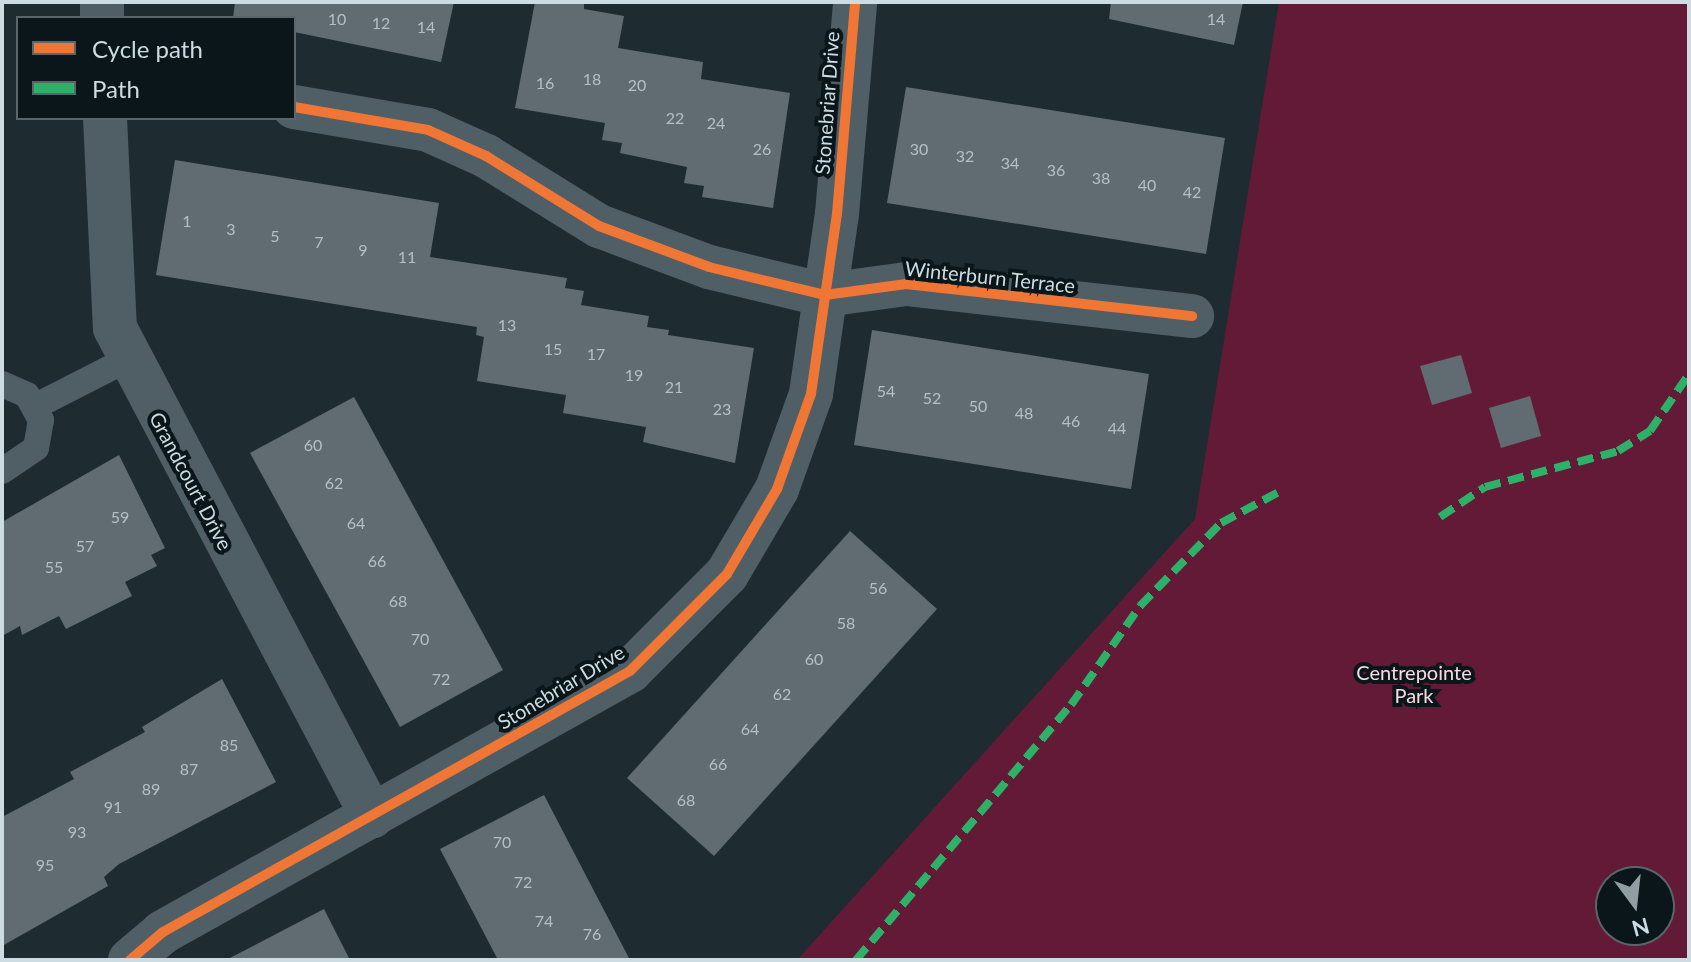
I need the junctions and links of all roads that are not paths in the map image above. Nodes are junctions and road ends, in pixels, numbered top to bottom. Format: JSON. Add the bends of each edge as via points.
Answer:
{"nodes":[{"id":1,"x":855,"y":2,"type":"edge"},
{"id":2,"x":296,"y":107,"type":"edge"},
{"id":3,"x":105,"y":120,"type":"edge"},
{"id":4,"x":825,"y":295,"type":"junction"},
{"id":5,"x":1192,"y":316,"type":"dead end"},
{"id":6,"x":128,"y":359,"type":"junction"},
{"id":7,"x":2,"y":384,"type":"edge"},
{"id":8,"x":36,"y":406,"type":"junction"},
{"id":9,"x":2,"y":471,"type":"edge"},
{"id":10,"x":372,"y":816,"type":"junction"},
{"id":11,"x":130,"y":960,"type":"edge"}],
"edges":[{"from":1,"to":4,"type":"street","name":"Stonebriar Drive"},
{"from":2,"to":4,"type":"street","name":"Winterburn Terrace","via":[[428,130],[486,156],[599,226],[709,267]]},
{"from":3,"to":6,"type":"street","name":"Grandcourt Drive","via":[[115,328]]},
{"from":4,"to":5,"type":"street","name":"Winterburn Terrace","via":[[906,284]]},
{"from":4,"to":10,"type":"street","name":"Stonebriar Drive","via":[[811,394],[777,489],[727,574],[630,671]]},
{"from":6,"to":8,"type":"lane"},
{"from":6,"to":10,"type":"street","name":"Grandcourt Drive"},
{"from":7,"to":8,"type":"lane"},
{"from":8,"to":9,"type":"lane","via":[[41,420],[36,448]]},
{"from":10,"to":11,"type":"street","name":"Stonebriar Drive","via":[[163,932]]}]}
